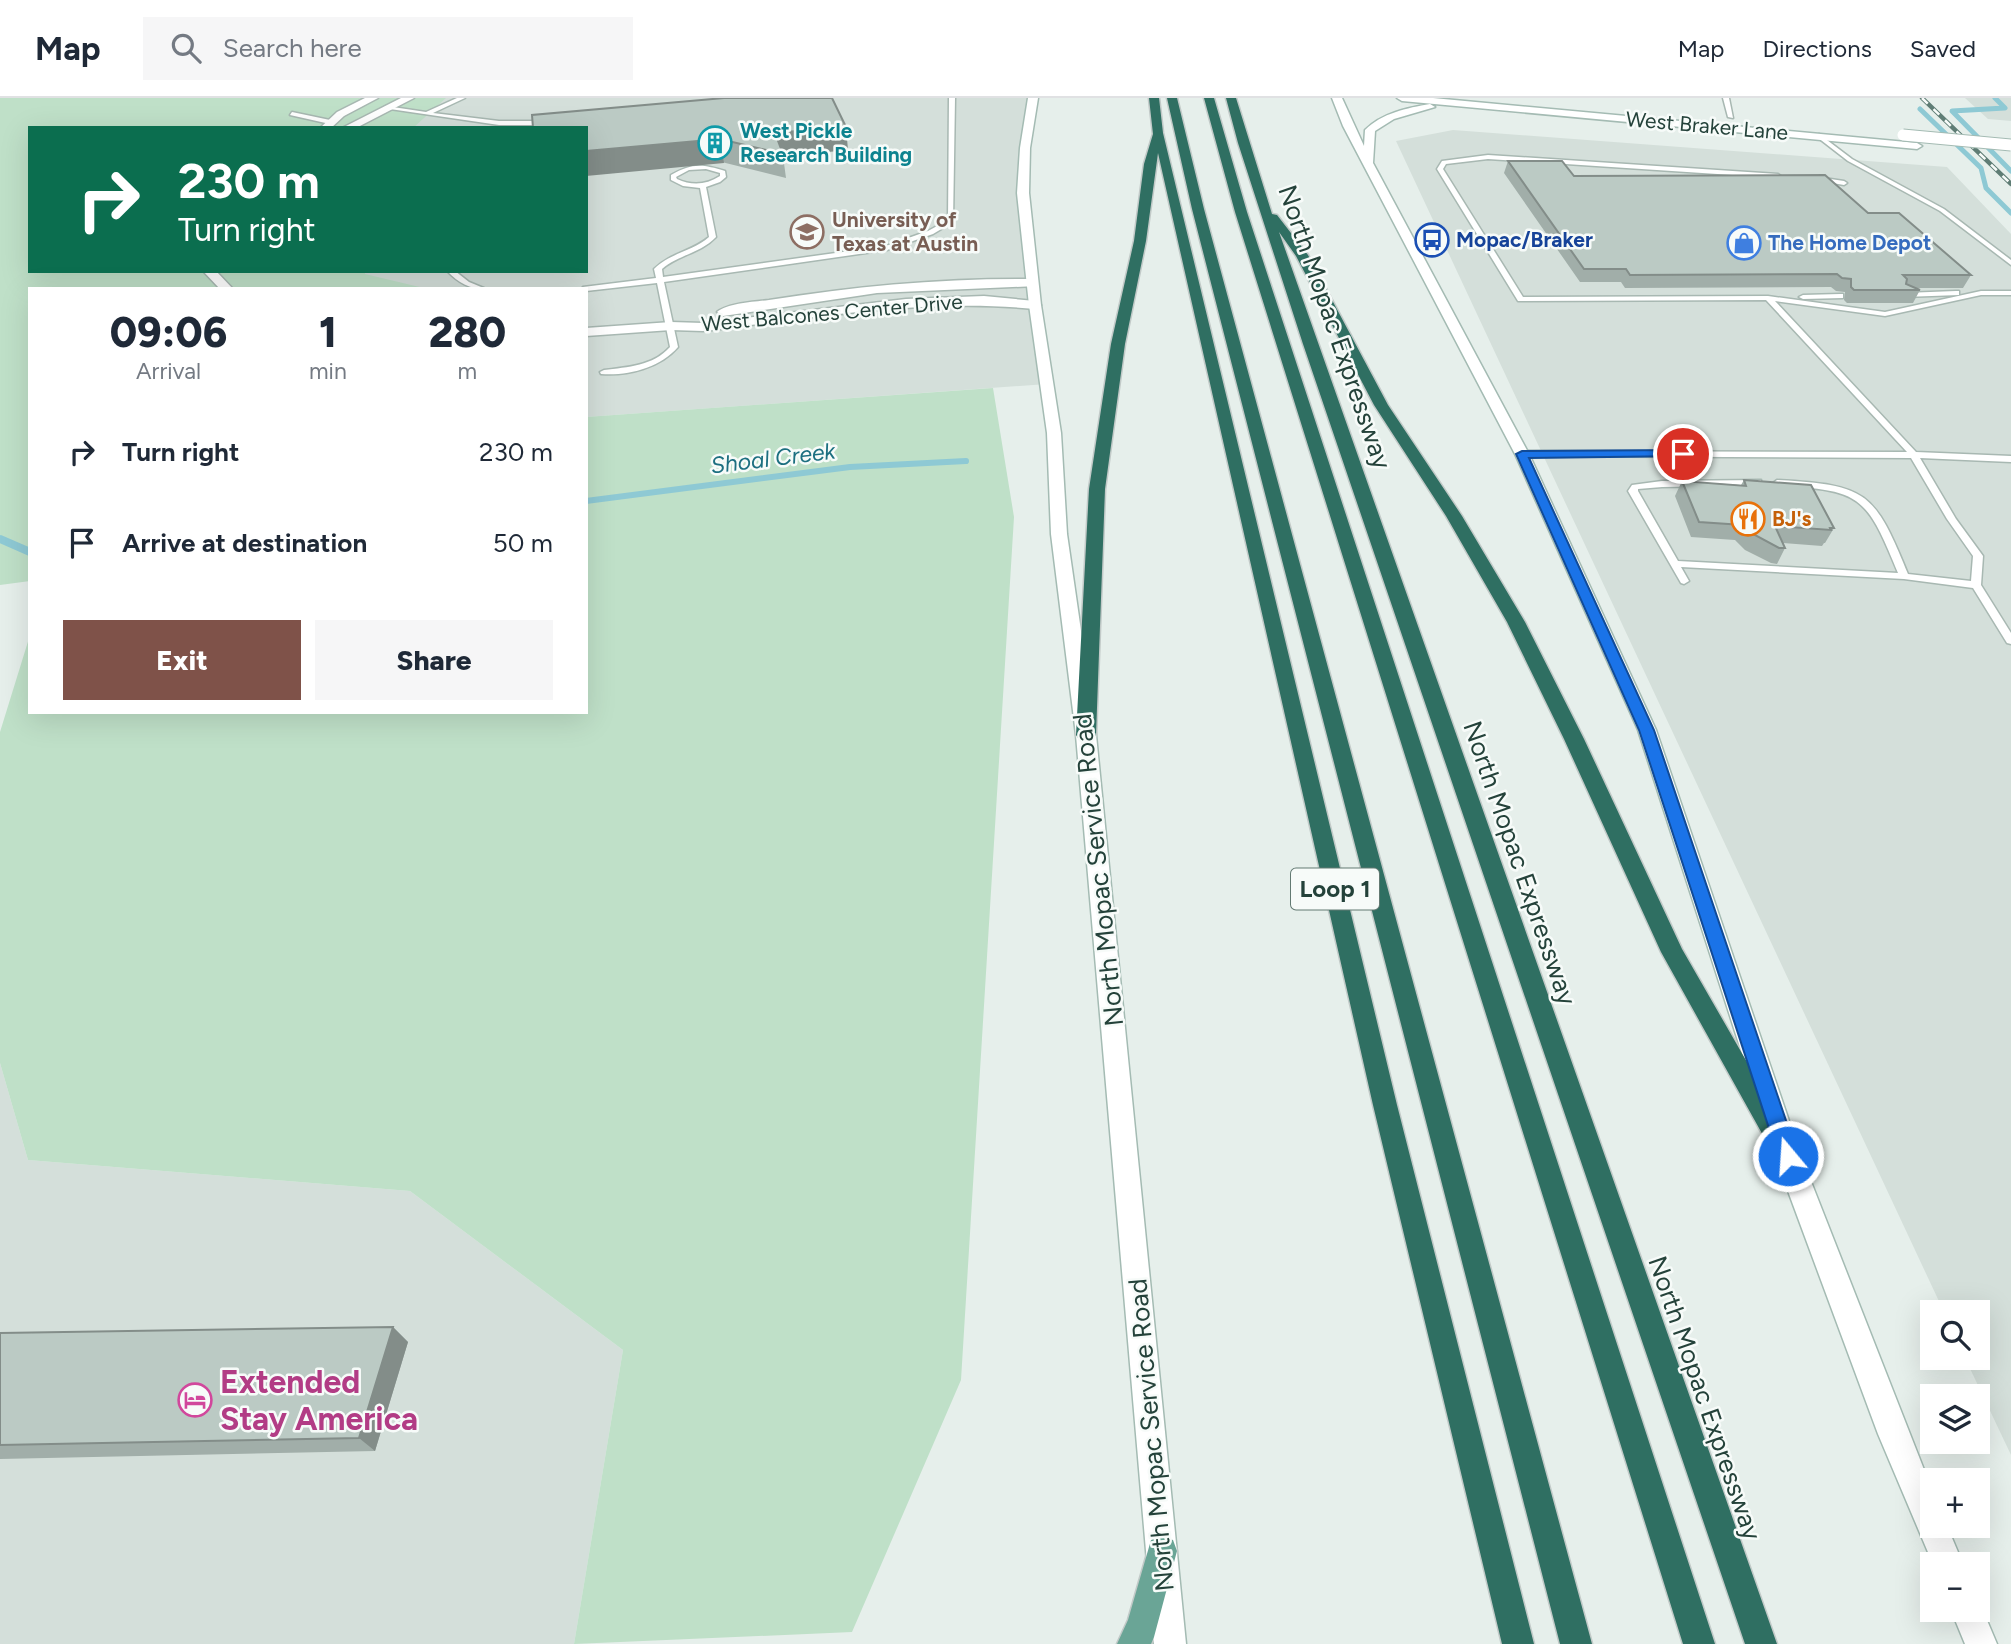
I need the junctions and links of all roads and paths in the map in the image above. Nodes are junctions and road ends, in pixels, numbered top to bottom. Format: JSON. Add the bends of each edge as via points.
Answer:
{"nodes":[{"id":1,"x":373,"y":98,"type":"edge"},
{"id":2,"x":409,"y":98,"type":"edge"},
{"id":3,"x":461,"y":98,"type":"edge"},
{"id":4,"x":951,"y":98,"type":"edge"},
{"id":5,"x":1154,"y":98,"type":"edge"},
{"id":6,"x":1172,"y":98,"type":"edge"},
{"id":7,"x":1209,"y":98,"type":"edge"},
{"id":8,"x":1231,"y":98,"type":"edge"},
{"id":9,"x":1337,"y":98,"type":"edge"},
{"id":10,"x":1402,"y":98,"type":"edge"},
{"id":11,"x":1529,"y":98,"type":"edge"},
{"id":12,"x":1726,"y":98,"type":"edge"},
{"id":13,"x":1031,"y":101,"type":"edge"},
{"id":14,"x":357,"y":104,"type":"junction"},
{"id":15,"x":1495,"y":106,"type":"junction"},
{"id":16,"x":386,"y":108,"type":"junction"},
{"id":17,"x":427,"y":113,"type":"junction"},
{"id":18,"x":292,"y":114,"type":"dead end"},
{"id":19,"x":450,"y":116,"type":"junction"},
{"id":20,"x":1731,"y":117,"type":"junction"},
{"id":21,"x":557,"y":122,"type":"edge"},
{"id":22,"x":327,"y":125,"type":"edge"},
{"id":23,"x":351,"y":126,"type":"edge"},
{"id":24,"x":448,"y":126,"type":"edge"},
{"id":25,"x":1158,"y":132,"type":"junction"},
{"id":26,"x":1819,"y":136,"type":"junction"},
{"id":27,"x":2011,"y":145,"type":"edge"},
{"id":28,"x":2011,"y":156,"type":"edge"},
{"id":29,"x":1368,"y":162,"type":"junction"},
{"id":30,"x":1789,"y":177,"type":"edge"},
{"id":31,"x":1803,"y":178,"type":"edge"},
{"id":32,"x":1844,"y":183,"type":"dead end"},
{"id":33,"x":703,"y":186,"type":"junction"},
{"id":34,"x":1263,"y":204,"type":"junction"},
{"id":35,"x":2011,"y":263,"type":"edge"},
{"id":36,"x":211,"y":273,"type":"edge"},
{"id":37,"x":452,"y":273,"type":"edge"},
{"id":38,"x":659,"y":282,"type":"junction"},
{"id":39,"x":1033,"y":282,"type":"junction"},
{"id":40,"x":225,"y":287,"type":"edge"},
{"id":41,"x":476,"y":287,"type":"edge"},
{"id":42,"x":588,"y":289,"type":"edge"},
{"id":43,"x":1982,"y":293,"type":"junction"},
{"id":44,"x":2011,"y":293,"type":"edge"},
{"id":45,"x":807,"y":295,"type":"junction"},
{"id":46,"x":1904,"y":295,"type":"edge"},
{"id":47,"x":1840,"y":296,"type":"edge"},
{"id":48,"x":1768,"y":298,"type":"junction"},
{"id":49,"x":1035,"y":305,"type":"junction"},
{"id":50,"x":810,"y":314,"type":"junction"},
{"id":51,"x":671,"y":326,"type":"junction"},
{"id":52,"x":588,"y":332,"type":"edge"},
{"id":53,"x":604,"y":372,"type":"dead end"},
{"id":54,"x":1522,"y":454,"type":"junction"},
{"id":55,"x":1914,"y":455,"type":"junction"},
{"id":56,"x":2011,"y":459,"type":"edge"},
{"id":57,"x":1674,"y":564,"type":"junction"},
{"id":58,"x":1904,"y":576,"type":"junction"},
{"id":59,"x":1684,"y":581,"type":"dead end"},
{"id":60,"x":1976,"y":585,"type":"junction"},
{"id":61,"x":2011,"y":641,"type":"edge"},
{"id":62,"x":1086,"y":735,"type":"junction"},
{"id":63,"x":1788,"y":1156,"type":"junction"},
{"id":64,"x":1162,"y":1551,"type":"junction"},
{"id":65,"x":1943,"y":1552,"type":"edge"},
{"id":66,"x":1972,"y":1622,"type":"edge"},
{"id":67,"x":1133,"y":1644,"type":"edge"},
{"id":68,"x":1170,"y":1644,"type":"edge"},
{"id":69,"x":1518,"y":1644,"type":"edge"},
{"id":70,"x":1576,"y":1644,"type":"edge"},
{"id":71,"x":1699,"y":1644,"type":"edge"},
{"id":72,"x":1761,"y":1644,"type":"edge"},
{"id":73,"x":1981,"y":1644,"type":"edge"}],
"edges":[{"from":1,"to":14,"type":"main road"},
{"from":2,"to":16,"type":"main road"},
{"from":3,"to":17,"type":"lane"},
{"from":4,"to":38,"type":"lane","via":[[951,221],[934,233],[860,254]]},
{"from":5,"to":25,"type":"highway","number":"Loop 1"},
{"from":6,"to":70,"type":"highway"},
{"from":7,"to":71,"type":"highway","via":[[1245,225]]},
{"from":8,"to":34,"type":"highway","name":"North Mopac Expressway"},
{"from":9,"to":29,"type":"main road"},
{"from":10,"to":15,"type":"main road","name":"West Braker Lane"},
{"from":11,"to":20,"type":"main road","name":"West Braker Lane"},
{"from":12,"to":20,"type":"lane"},
{"from":13,"to":39,"type":"main road","name":"North Mopac Service Road","via":[[1023,193]]},
{"from":14,"to":16,"type":"main road"},
{"from":14,"to":22,"type":"main road"},
{"from":15,"to":26,"type":"main road","name":"West Braker Lane"},
{"from":15,"to":29,"type":"main road","via":[[1430,107],[1380,121],[1370,130]]},
{"from":16,"to":17,"type":"lane"},
{"from":16,"to":23,"type":"main road"},
{"from":17,"to":19,"type":"lane"},
{"from":18,"to":22,"type":"lane"},
{"from":19,"to":21,"type":"lane","via":[[499,123]]},
{"from":19,"to":24,"type":"lane"},
{"from":20,"to":27,"type":"main road","name":"West Braker Lane","bridge":true},
{"from":25,"to":62,"type":"highway","via":[[1118,344],[1097,489]]},
{"from":25,"to":69,"type":"highway","number":"Loop 1","via":[[1385,1105]]},
{"from":26,"to":28,"type":"main road","name":"West Braker Lane"},
{"from":26,"to":35,"type":"lane","via":[[1850,160],[1942,210]]},
{"from":29,"to":54,"type":"main road"},
{"from":30,"to":48,"type":"lane","via":[[1488,157],[1444,162],[1440,169],[1521,299]]},
{"from":31,"to":32,"type":"lane"},
{"from":33,"to":33,"type":"lane","via":[[720,180],[723,172],[688,168],[673,176],[680,184]]},
{"from":33,"to":38,"type":"lane","via":[[713,237],[704,246],[666,261],[658,269]]},
{"from":34,"to":63,"type":"highway","via":[[1302,255],[1381,405],[1516,622],[1672,952]]},
{"from":34,"to":72,"type":"highway","name":"North Mopac Expressway"},
{"from":36,"to":40,"type":"main road"},
{"from":37,"to":41,"type":"lane"},
{"from":38,"to":42,"type":"lane"},
{"from":38,"to":51,"type":"lane"},
{"from":39,"to":45,"type":"main road","name":"West Balcones Center Drive","via":[[927,284]]},
{"from":39,"to":49,"type":"main road","name":"North Mopac Service Road"},
{"from":43,"to":44,"type":"lane"},
{"from":43,"to":46,"type":"lane"},
{"from":43,"to":48,"type":"lane","via":[[1885,314]]},
{"from":45,"to":50,"type":"main road","via":[[800,301]]},
{"from":45,"to":51,"type":"main road","name":"West Balcones Center Drive"},
{"from":47,"to":48,"type":"lane"},
{"from":48,"to":55,"type":"lane"},
{"from":49,"to":50,"type":"main road","name":"West Balcones Center Drive","via":[[953,300]]},
{"from":49,"to":62,"type":"main road","name":"North Mopac Service Road","via":[[1054,433],[1059,534]]},
{"from":50,"to":51,"type":"main road","name":"West Balcones Center Drive","via":[[702,327]]},
{"from":51,"to":52,"type":"main road","name":"West Balcones Center Drive"},
{"from":51,"to":53,"type":"lane","via":[[674,347],[667,358]]},
{"from":54,"to":55,"type":"lane"},
{"from":54,"to":63,"type":"main road","via":[[1647,730]]},
{"from":55,"to":56,"type":"lane"},
{"from":55,"to":60,"type":"lane","via":[[1978,556]]},
{"from":57,"to":58,"type":"lane"},
{"from":57,"to":58,"type":"lane","via":[[1633,491],[1635,487],[1814,484],[1845,489],[1870,506]]},
{"from":57,"to":59,"type":"lane"},
{"from":58,"to":60,"type":"lane"},
{"from":60,"to":61,"type":"lane"},
{"from":62,"to":64,"type":"main road","name":"North Mopac Service Road"},
{"from":63,"to":65,"type":"main road"},
{"from":64,"to":67,"type":"main road","via":[[1143,1626]]},
{"from":64,"to":68,"type":"main road","name":"North Mopac Service Road"},
{"from":66,"to":73,"type":"main road"}]}
